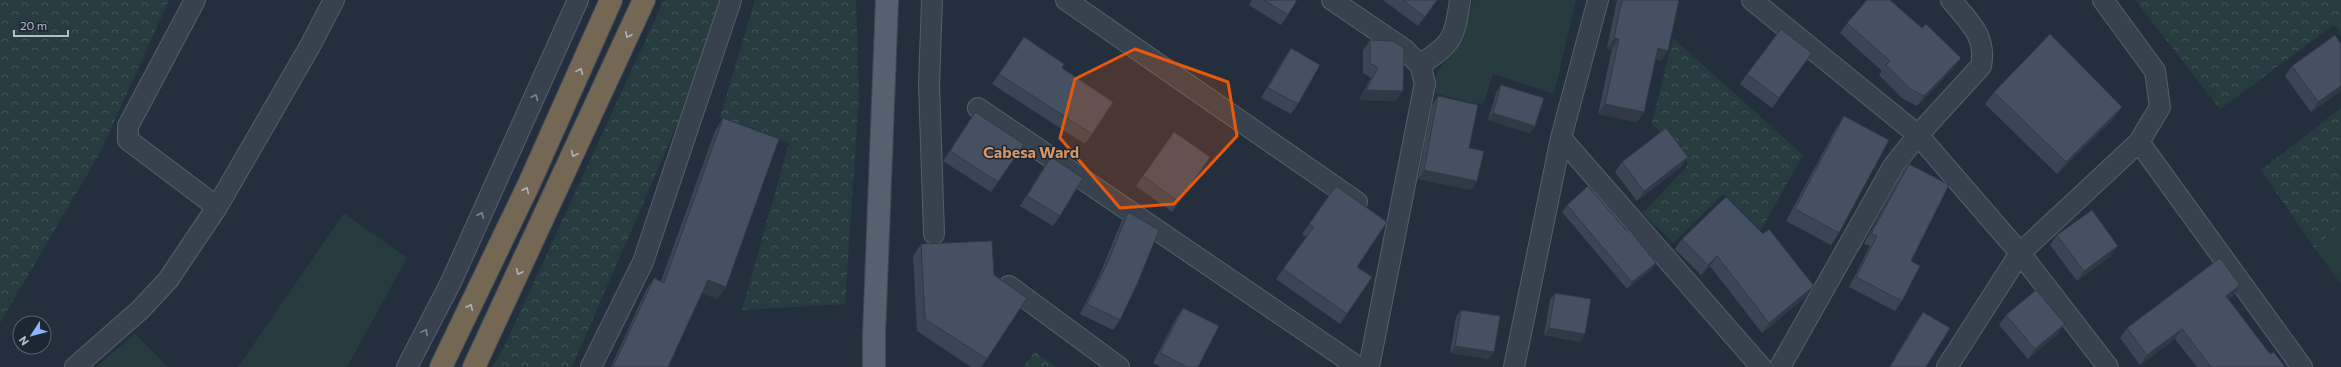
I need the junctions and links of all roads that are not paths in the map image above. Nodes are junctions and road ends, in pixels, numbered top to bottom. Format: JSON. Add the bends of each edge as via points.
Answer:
{"nodes":[{"id":1,"x":195,"y":0,"type":"edge"},
{"id":2,"x":334,"y":0,"type":"edge"},
{"id":3,"x":578,"y":0,"type":"edge"},
{"id":4,"x":611,"y":0,"type":"edge"},
{"id":5,"x":644,"y":0,"type":"edge"},
{"id":6,"x":731,"y":0,"type":"edge"},
{"id":7,"x":887,"y":0,"type":"edge"},
{"id":8,"x":932,"y":0,"type":"edge"},
{"id":9,"x":1066,"y":0,"type":"edge"},
{"id":10,"x":1332,"y":0,"type":"edge"},
{"id":11,"x":1460,"y":0,"type":"edge"},
{"id":12,"x":1598,"y":0,"type":"edge"},
{"id":13,"x":1752,"y":0,"type":"edge"},
{"id":14,"x":1951,"y":0,"type":"edge"},
{"id":15,"x":2103,"y":0,"type":"edge"},
{"id":16,"x":1420,"y":65,"type":"junction"},
{"id":17,"x":978,"y":108,"type":"dead end"},
{"id":18,"x":1918,"y":135,"type":"junction"},
{"id":19,"x":1561,"y":138,"type":"junction"},
{"id":20,"x":2139,"y":142,"type":"junction"},
{"id":21,"x":217,"y":207,"type":"junction"},
{"id":22,"x":1382,"y":219,"type":"junction"},
{"id":23,"x":934,"y":234,"type":"dead end"},
{"id":24,"x":2020,"y":253,"type":"junction"},
{"id":25,"x":1009,"y":286,"type":"edge"},
{"id":26,"x":874,"y":335,"type":"junction"},
{"id":27,"x":75,"y":367,"type":"edge"},
{"id":28,"x":407,"y":367,"type":"edge"},
{"id":29,"x":441,"y":367,"type":"edge"},
{"id":30,"x":474,"y":367,"type":"edge"},
{"id":31,"x":592,"y":367,"type":"edge"},
{"id":32,"x":874,"y":367,"type":"edge"},
{"id":33,"x":885,"y":367,"type":"edge"},
{"id":34,"x":1119,"y":367,"type":"edge"},
{"id":35,"x":1358,"y":367,"type":"edge"},
{"id":36,"x":1368,"y":367,"type":"edge"},
{"id":37,"x":1514,"y":367,"type":"edge"},
{"id":38,"x":1760,"y":367,"type":"edge"},
{"id":39,"x":1780,"y":367,"type":"edge"},
{"id":40,"x":1947,"y":367,"type":"edge"},
{"id":41,"x":2108,"y":367,"type":"edge"},
{"id":42,"x":2302,"y":367,"type":"edge"}],
"edges":[{"from":1,"to":21,"type":"street","via":[[128,126],[128,140]]},
{"from":2,"to":21,"type":"street"},
{"from":28,"to":3,"type":"street","one_way":true,"via":[[451,282]]},
{"from":29,"to":4,"type":"highway","one_way":true,"via":[[529,184]]},
{"from":5,"to":30,"type":"highway","one_way":true},
{"from":6,"to":31,"type":"street","via":[[643,262]]},
{"from":7,"to":26,"type":"main road"},
{"from":8,"to":23,"type":"street","via":[[929,84]]},
{"from":9,"to":22,"type":"street"},
{"from":10,"to":16,"type":"street","via":[[1404,49]]},
{"from":11,"to":16,"type":"street","via":[[1456,33],[1442,50]]},
{"from":12,"to":19,"type":"street"},
{"from":13,"to":18,"type":"street"},
{"from":14,"to":18,"type":"street","via":[[1978,33],[1984,52],[1981,66]]},
{"from":15,"to":20,"type":"street","via":[[2155,71],[2160,107]]},
{"from":16,"to":22,"type":"street","via":[[1425,83]]},
{"from":17,"to":35,"type":"street"},
{"from":18,"to":24,"type":"street"},
{"from":18,"to":39,"type":"street","via":[[1894,165]]},
{"from":19,"to":37,"type":"street"},
{"from":19,"to":38,"type":"street"},
{"from":20,"to":24,"type":"street"},
{"from":20,"to":42,"type":"street"},
{"from":21,"to":27,"type":"street","via":[[168,280],[140,310]]},
{"from":22,"to":36,"type":"street"},
{"from":24,"to":40,"type":"street"},
{"from":24,"to":41,"type":"street"},
{"from":25,"to":34,"type":"street"},
{"from":26,"to":32,"type":"main road"},
{"from":26,"to":33,"type":"street"}]}
